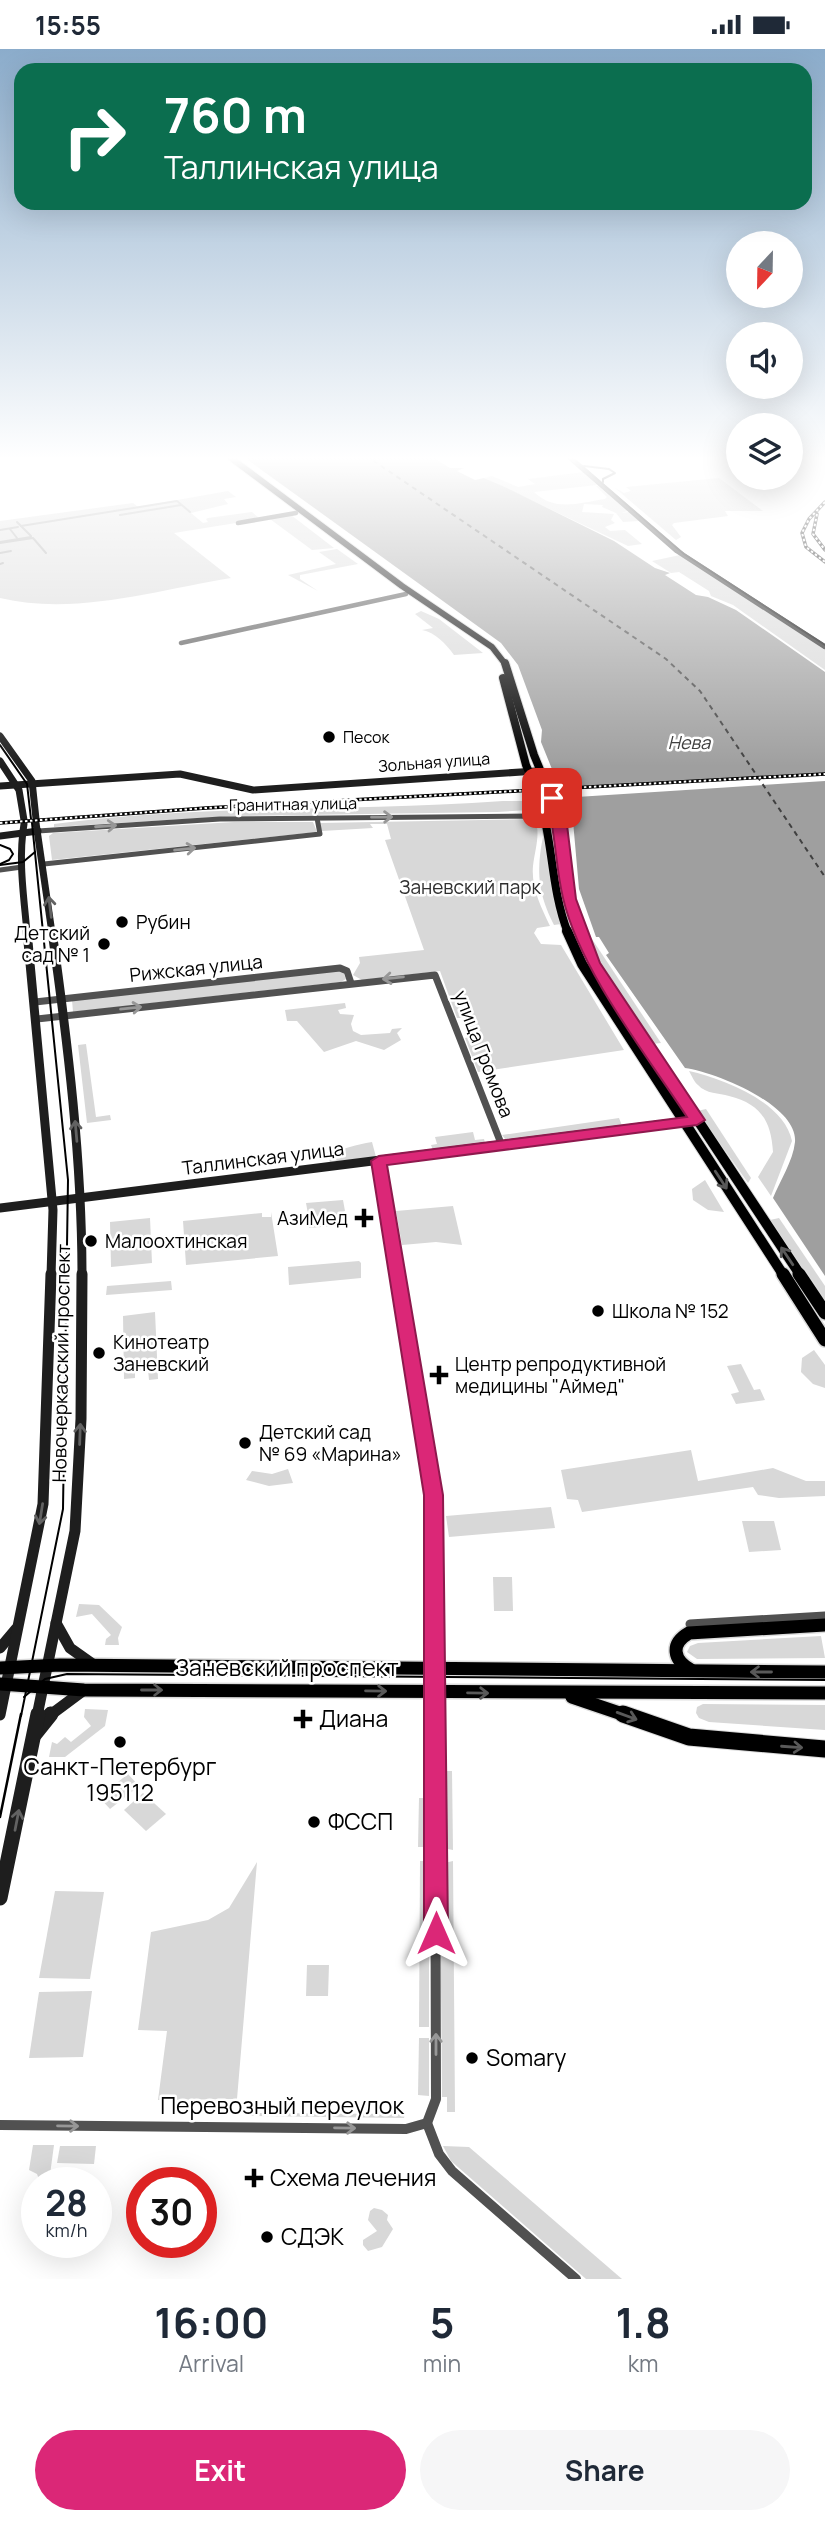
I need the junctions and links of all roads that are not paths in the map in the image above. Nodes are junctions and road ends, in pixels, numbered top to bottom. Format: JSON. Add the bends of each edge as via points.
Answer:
{"nodes":[{"id":1,"x":359,"y":559,"type":"edge"},
{"id":2,"x":366,"y":559,"type":"edge"},
{"id":3,"x":689,"y":559,"type":"edge"},
{"id":4,"x":697,"y":559,"type":"edge"},
{"id":5,"x":406,"y":594,"type":"junction"},
{"id":6,"x":825,"y":641,"type":"edge"},
{"id":7,"x":181,"y":643,"type":"dead end"},
{"id":8,"x":825,"y":647,"type":"edge"},
{"id":9,"x":0,"y":736,"type":"edge"},
{"id":10,"x":0,"y":761,"type":"edge"},
{"id":11,"x":540,"y":770,"type":"junction"},
{"id":12,"x":528,"y":771,"type":"junction"},
{"id":13,"x":33,"y":782,"type":"junction"},
{"id":14,"x":15,"y":783,"type":"junction"},
{"id":15,"x":0,"y":785,"type":"edge"},
{"id":16,"x":536,"y":789,"type":"dead end"},
{"id":17,"x":540,"y":799,"type":"dead end"},
{"id":18,"x":317,"y":818,"type":"junction"},
{"id":19,"x":36,"y":823,"type":"junction"},
{"id":20,"x":547,"y":823,"type":"junction"},
{"id":21,"x":24,"y":826,"type":"junction"},
{"id":22,"x":0,"y":835,"type":"edge"},
{"id":23,"x":44,"y":864,"type":"junction"},
{"id":24,"x":22,"y":867,"type":"junction"},
{"id":25,"x":0,"y":870,"type":"edge"},
{"id":26,"x":435,"y":975,"type":"joint"},
{"id":27,"x":351,"y":983,"type":"junction"},
{"id":28,"x":61,"y":999,"type":"junction"},
{"id":29,"x":35,"y":1002,"type":"junction"},
{"id":30,"x":64,"y":1015,"type":"junction"},
{"id":31,"x":37,"y":1019,"type":"junction"},
{"id":32,"x":697,"y":1120,"type":"junction"},
{"id":33,"x":683,"y":1123,"type":"junction"},
{"id":34,"x":502,"y":1146,"type":"junction"},
{"id":35,"x":379,"y":1161,"type":"junction"},
{"id":36,"x":82,"y":1199,"type":"junction"},
{"id":37,"x":53,"y":1202,"type":"junction"},
{"id":38,"x":0,"y":1208,"type":"edge"},
{"id":39,"x":825,"y":1313,"type":"edge"},
{"id":40,"x":825,"y":1340,"type":"edge"},
{"id":41,"x":825,"y":1616,"type":"edge"},
{"id":42,"x":56,"y":1622,"type":"junction"},
{"id":43,"x":20,"y":1623,"type":"junction"},
{"id":44,"x":690,"y":1624,"type":"dead end"},
{"id":45,"x":825,"y":1625,"type":"edge"},
{"id":46,"x":0,"y":1648,"type":"edge"},
{"id":47,"x":94,"y":1665,"type":"junction"},
{"id":48,"x":47,"y":1666,"type":"junction"},
{"id":49,"x":436,"y":1667,"type":"junction"},
{"id":50,"x":5,"y":1668,"type":"edge"},
{"id":51,"x":697,"y":1672,"type":"junction"},
{"id":52,"x":825,"y":1672,"type":"edge"},
{"id":53,"x":3,"y":1685,"type":"edge"},
{"id":54,"x":43,"y":1688,"type":"junction"},
{"id":55,"x":84,"y":1690,"type":"junction"},
{"id":56,"x":435,"y":1692,"type":"junction"},
{"id":57,"x":562,"y":1693,"type":"junction"},
{"id":58,"x":825,"y":1693,"type":"edge"},
{"id":59,"x":0,"y":1715,"type":"edge"},
{"id":60,"x":33,"y":1737,"type":"junction"},
{"id":61,"x":825,"y":1749,"type":"edge"},
{"id":62,"x":0,"y":1898,"type":"edge"},
{"id":63,"x":427,"y":2123,"type":"junction"},
{"id":64,"x":0,"y":2125,"type":"edge"},
{"id":65,"x":576,"y":2279,"type":"edge"}],
"edges":[{"from":1,"to":5,"type":"main road"},
{"from":2,"to":11,"type":"main road","via":[[503,659]]},
{"from":3,"to":8,"type":"main road"},
{"from":4,"to":6,"type":"main road"},
{"from":5,"to":7,"type":"street"},
{"from":5,"to":12,"type":"main road","via":[[469,635],[497,662]]},
{"from":9,"to":13,"type":"main road"},
{"from":10,"to":14,"type":"main road"},
{"from":11,"to":12,"type":"main road","name":"Зольная улица"},
{"from":11,"to":32,"type":"main road","via":[[561,825],[569,899],[593,963]]},
{"from":12,"to":13,"type":"main road","name":"Зольная улица","via":[[253,790],[188,775]]},
{"from":12,"to":16,"type":"main road"},
{"from":13,"to":14,"type":"main road","name":"Зольная улица"},
{"from":13,"to":19,"type":"main road","name":"Новочеркасский проспект"},
{"from":14,"to":15,"type":"main road","name":"Зольная улица"},
{"from":14,"to":21,"type":"main road","name":"Новочеркасский проспект"},
{"from":17,"to":20,"type":"main road"},
{"from":19,"to":18,"type":"street","name":"Гранитная улица","one_way":true},
{"from":18,"to":20,"type":"street","name":"Гранитная улица","one_way":true,"via":[[531,816]]},
{"from":23,"to":18,"type":"street","one_way":true,"via":[[320,834]]},
{"from":19,"to":21,"type":"main road","name":"Гранитная улица"},
{"from":19,"to":23,"type":"main road","name":"Новочеркасский проспект"},
{"from":20,"to":33,"type":"main road","via":[[557,899],[582,964]]},
{"from":21,"to":22,"type":"main road","name":"Гранитная улица"},
{"from":21,"to":24,"type":"main road","name":"Новочеркасский проспект"},
{"from":28,"to":23,"type":"main road","name":"Новочеркасский проспект","one_way":true},
{"from":24,"to":25,"type":"street"},
{"from":24,"to":29,"type":"main road","name":"Новочеркасский проспект"},
{"from":26,"to":27,"type":"street","name":"Рижская улица","one_way":true},
{"from":26,"to":34,"type":"street","name":"улица Громова"},
{"from":27,"to":28,"type":"street","name":"Рижская улица","via":[[347,971],[340,968]]},
{"from":30,"to":27,"type":"street","name":"Рижская улица","one_way":true},
{"from":28,"to":29,"type":"street","name":"Рижская улица"},
{"from":28,"to":30,"type":"main road","name":"Новочеркасский проспект"},
{"from":29,"to":31,"type":"main road","name":"Новочеркасский проспект"},
{"from":30,"to":31,"type":"street","name":"Рижская улица"},
{"from":36,"to":30,"type":"main road","name":"Новочеркасский проспект","one_way":true},
{"from":31,"to":37,"type":"main road","name":"Новочеркасский проспект"},
{"from":32,"to":33,"type":"main road","name":"Таллинская улица"},
{"from":39,"to":32,"type":"main road","one_way":true},
{"from":33,"to":34,"type":"main road","name":"Таллинская улица"},
{"from":33,"to":40,"type":"main road","one_way":true},
{"from":34,"to":35,"type":"main road","name":"Таллинская улица"},
{"from":35,"to":36,"type":"main road","name":"Таллинская улица"},
{"from":35,"to":49,"type":"street","via":[[434,1495]]},
{"from":36,"to":37,"type":"main road","name":"Таллинская улица"},
{"from":42,"to":36,"type":"main road","name":"Новочеркасский проспект","one_way":true,"via":[[78,1508]]},
{"from":37,"to":38,"type":"main road","name":"Таллинская улица"},
{"from":37,"to":43,"type":"main road","name":"Новочеркасский проспект","one_way":true,"via":[[43,1504]]},
{"from":41,"to":44,"type":"street"},
{"from":42,"to":47,"type":"main road","via":[[69,1646]]},
{"from":42,"to":48,"type":"main road","name":"Новочеркасский проспект"},
{"from":43,"to":46,"type":"main road"},
{"from":43,"to":50,"type":"main road","name":"Новочеркасский проспект"},
{"from":45,"to":51,"type":"main road","via":[[689,1633],[680,1637],[674,1653],[678,1662]]},
{"from":47,"to":48,"type":"main road","name":"Заневский проспект"},
{"from":47,"to":49,"type":"main road","name":"Заневский проспект"},
{"from":48,"to":50,"type":"main road","name":"Заневский проспект"},
{"from":48,"to":54,"type":"main road","name":"Новочеркасский проспект"},
{"from":49,"to":51,"type":"main road","name":"Заневский проспект"},
{"from":49,"to":56,"type":"street"},
{"from":50,"to":53,"type":"main road","name":"Новочеркасский проспект"},
{"from":52,"to":51,"type":"main road","name":"Заневский проспект","one_way":true},
{"from":53,"to":54,"type":"main road","name":"Заневский проспект"},
{"from":53,"to":59,"type":"main road","name":"Новочеркасский проспект"},
{"from":54,"to":55,"type":"main road","name":"Заневский проспект"},
{"from":54,"to":60,"type":"main road","name":"Новочеркасский проспект"},
{"from":55,"to":56,"type":"main road","name":"Заневский проспект","one_way":true},
{"from":55,"to":60,"type":"main road","via":[[46,1719]]},
{"from":56,"to":57,"type":"main road","name":"Заневский проспект","one_way":true},
{"from":63,"to":56,"type":"street","one_way":true,"via":[[436,2099]]},
{"from":57,"to":58,"type":"main road","name":"Заневский проспект"},
{"from":57,"to":61,"type":"main road","one_way":true,"via":[[689,1737]]},
{"from":62,"to":60,"type":"main road","name":"Новочеркасский проспект","one_way":true},
{"from":64,"to":63,"type":"street","name":"Перевозный переулок","one_way":true,"via":[[406,2129]]},
{"from":63,"to":65,"type":"street","name":"Перевозный переулок","via":[[439,2154],[452,2171]]}]}
